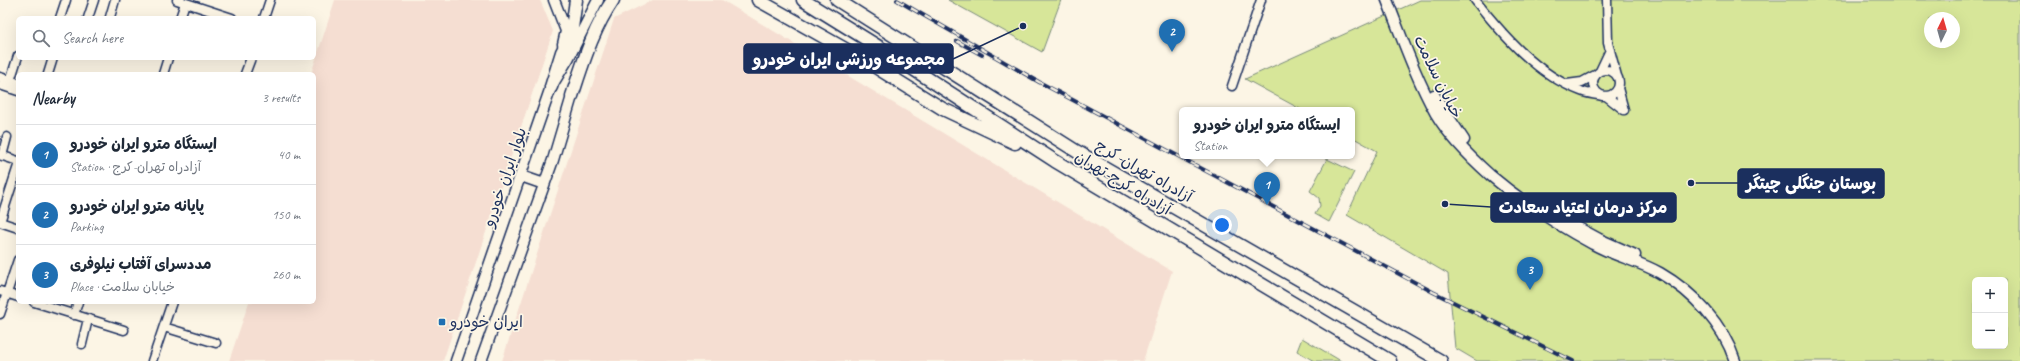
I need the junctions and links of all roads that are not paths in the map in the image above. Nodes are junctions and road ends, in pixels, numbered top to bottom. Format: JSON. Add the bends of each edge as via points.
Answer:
{"nodes":[{"id":1,"x":66,"y":0,"type":"edge"},
{"id":2,"x":94,"y":0,"type":"edge"},
{"id":3,"x":115,"y":0,"type":"edge"},
{"id":4,"x":270,"y":0,"type":"edge"},
{"id":5,"x":554,"y":0,"type":"edge"},
{"id":6,"x":576,"y":0,"type":"edge"},
{"id":7,"x":598,"y":0,"type":"edge"},
{"id":8,"x":613,"y":0,"type":"edge"},
{"id":9,"x":758,"y":0,"type":"edge"},
{"id":10,"x":803,"y":0,"type":"edge"},
{"id":11,"x":837,"y":0,"type":"edge"},
{"id":12,"x":1261,"y":0,"type":"edge"},
{"id":13,"x":1387,"y":0,"type":"edge"},
{"id":14,"x":1393,"y":0,"type":"edge"},
{"id":15,"x":1475,"y":0,"type":"edge"},
{"id":16,"x":1607,"y":0,"type":"edge"},
{"id":17,"x":181,"y":1,"type":"edge"},
{"id":18,"x":61,"y":16,"type":"edge"},
{"id":19,"x":89,"y":16,"type":"edge"},
{"id":20,"x":110,"y":16,"type":"edge"},
{"id":21,"x":180,"y":16,"type":"edge"},
{"id":22,"x":226,"y":16,"type":"edge"},
{"id":23,"x":265,"y":16,"type":"edge"},
{"id":24,"x":1610,"y":50,"type":"junction"},
{"id":25,"x":562,"y":52,"type":"junction"},
{"id":26,"x":17,"y":60,"type":"edge"},
{"id":27,"x":52,"y":60,"type":"edge"},
{"id":28,"x":167,"y":60,"type":"edge"},
{"id":29,"x":250,"y":60,"type":"edge"},
{"id":30,"x":49,"y":72,"type":"edge"},
{"id":31,"x":164,"y":72,"type":"edge"},
{"id":32,"x":246,"y":72,"type":"edge"},
{"id":33,"x":1598,"y":73,"type":"junction"},
{"id":34,"x":1617,"y":76,"type":"junction"},
{"id":35,"x":0,"y":77,"type":"edge"},
{"id":36,"x":14,"y":82,"type":"edge"},
{"id":37,"x":1566,"y":84,"type":"junction"},
{"id":38,"x":0,"y":85,"type":"edge"},
{"id":39,"x":1232,"y":86,"type":"dead end"},
{"id":40,"x":551,"y":87,"type":"junction"},
{"id":41,"x":1618,"y":88,"type":"junction"},
{"id":42,"x":16,"y":90,"type":"edge"},
{"id":43,"x":572,"y":96,"type":"joint"},
{"id":44,"x":1604,"y":96,"type":"junction"},
{"id":45,"x":7,"y":137,"type":"dead end"},
{"id":46,"x":1,"y":156,"type":"edge"},
{"id":47,"x":16,"y":160,"type":"edge"},
{"id":48,"x":1055,"y":161,"type":"junction"},
{"id":49,"x":16,"y":172,"type":"edge"},
{"id":50,"x":521,"y":176,"type":"junction"},
{"id":51,"x":544,"y":184,"type":"junction"},
{"id":52,"x":0,"y":222,"type":"edge"},
{"id":53,"x":16,"y":227,"type":"edge"},
{"id":54,"x":1597,"y":242,"type":"junction"},
{"id":55,"x":16,"y":264,"type":"edge"},
{"id":56,"x":3,"y":292,"type":"edge"},
{"id":57,"x":16,"y":296,"type":"edge"},
{"id":58,"x":41,"y":304,"type":"edge"},
{"id":59,"x":77,"y":304,"type":"edge"},
{"id":60,"x":171,"y":304,"type":"edge"},
{"id":61,"x":0,"y":314,"type":"edge"},
{"id":62,"x":74,"y":314,"type":"junction"},
{"id":63,"x":88,"y":319,"type":"junction"},
{"id":64,"x":164,"y":327,"type":"junction"},
{"id":65,"x":124,"y":330,"type":"dead end"},
{"id":66,"x":216,"y":343,"type":"dead end"},
{"id":67,"x":82,"y":344,"type":"dead end"},
{"id":68,"x":481,"y":359,"type":"edge"},
{"id":69,"x":152,"y":361,"type":"edge"},
{"id":70,"x":457,"y":361,"type":"edge"},
{"id":71,"x":1390,"y":361,"type":"edge"},
{"id":72,"x":1441,"y":361,"type":"edge"},
{"id":73,"x":1735,"y":361,"type":"edge"},
{"id":74,"x":1741,"y":361,"type":"edge"}],
"edges":[{"from":1,"to":18,"type":"street"},
{"from":2,"to":19,"type":"street"},
{"from":3,"to":20,"type":"street"},
{"from":4,"to":23,"type":"street"},
{"from":5,"to":25,"type":"main road","via":[[566,31]]},
{"from":6,"to":25,"type":"highway","via":[[571,35]]},
{"from":7,"to":40,"type":"main road","name":"بلوار ایران خودرو"},
{"from":8,"to":43,"type":"highway","via":[[587,52]]},
{"from":9,"to":48,"type":"highway","via":[[861,58],[943,109]]},
{"from":10,"to":48,"type":"highway","name":"آزادراه کرج-تهران"},
{"from":11,"to":72,"type":"highway","name":"آزادراه تهران-کرج","via":[[1076,151]]},
{"from":12,"to":39,"type":"street"},
{"from":13,"to":54,"type":"main road","name":"خیابان سلامت","via":[[1436,114],[1450,134],[1489,174],[1527,205],[1561,227]]},
{"from":14,"to":54,"type":"main road","name":"خیابان سلامت","via":[[1426,81],[1457,132],[1477,156],[1546,210]]},
{"from":15,"to":37,"type":"street","via":[[1519,50]]},
{"from":16,"to":24,"type":"street","via":[[1606,29]]},
{"from":17,"to":21,"type":"street"},
{"from":17,"to":22,"type":"street"},
{"from":24,"to":33,"type":"street"},
{"from":24,"to":34,"type":"street"},
{"from":25,"to":40,"type":"highway"},
{"from":26,"to":36,"type":"street"},
{"from":27,"to":30,"type":"street"},
{"from":28,"to":31,"type":"street"},
{"from":29,"to":32,"type":"street"},
{"from":33,"to":34,"type":"street","via":[[1606,70]]},
{"from":33,"to":37,"type":"street","via":[[1582,82]]},
{"from":33,"to":44,"type":"street","via":[[1593,81],[1593,87]]},
{"from":34,"to":41,"type":"street"},
{"from":35,"to":36,"type":"street"},
{"from":37,"to":44,"type":"street","via":[[1582,92]]},
{"from":38,"to":42,"type":"street"},
{"from":40,"to":50,"type":"main road","name":"بلوار ایران خودرو"},
{"from":41,"to":44,"type":"street","via":[[1614,93]]},
{"from":41,"to":44,"type":"street","via":[[1624,110]]},
{"from":43,"to":51,"type":"main road"},
{"from":45,"to":46,"type":"street"},
{"from":46,"to":47,"type":"street"},
{"from":48,"to":71,"type":"highway","name":"آزادراه کرج-تهران"},
{"from":49,"to":52,"type":"street"},
{"from":50,"to":51,"type":"main road"},
{"from":50,"to":70,"type":"main road","name":"بلوار ایران خودرو"},
{"from":51,"to":68,"type":"main road"},
{"from":52,"to":53,"type":"street"},
{"from":54,"to":73,"type":"main road","name":"خیابان سلامت","via":[[1659,273],[1683,289],[1718,326]]},
{"from":54,"to":74,"type":"main road","name":"خیابان سلامت","via":[[1651,262],[1679,280],[1722,321]]},
{"from":55,"to":56,"type":"street"},
{"from":56,"to":57,"type":"street"},
{"from":56,"to":61,"type":"street"},
{"from":58,"to":62,"type":"street"},
{"from":59,"to":62,"type":"street"},
{"from":60,"to":64,"type":"street"},
{"from":62,"to":63,"type":"street"},
{"from":63,"to":65,"type":"street"},
{"from":63,"to":67,"type":"street"},
{"from":64,"to":66,"type":"street"},
{"from":64,"to":69,"type":"street"}]}
